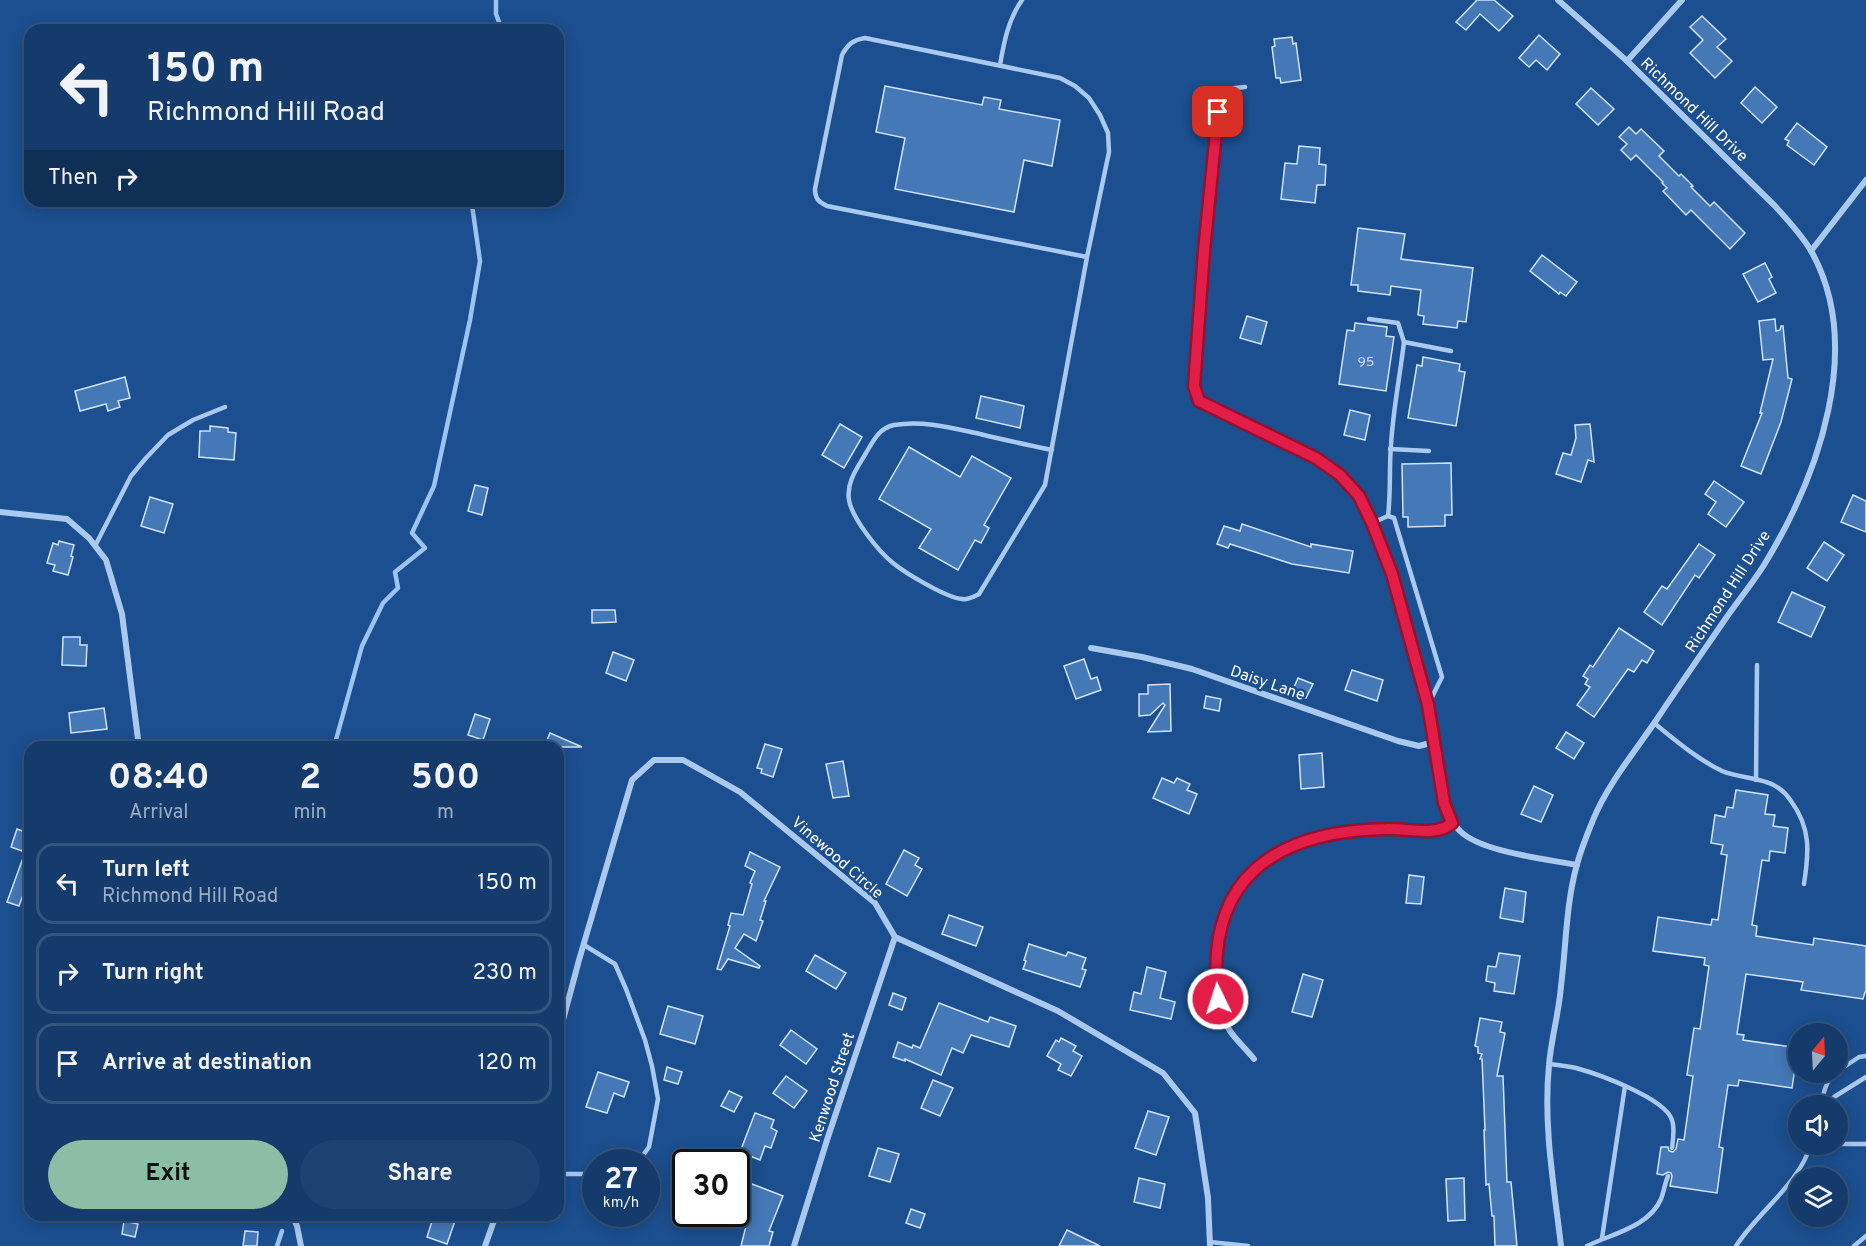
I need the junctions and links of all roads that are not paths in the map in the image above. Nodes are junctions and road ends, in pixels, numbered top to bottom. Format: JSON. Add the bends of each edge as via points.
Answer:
{"nodes":[{"id":1,"x":1022,"y":0,"type":"edge"},
{"id":2,"x":1558,"y":0,"type":"edge"},
{"id":3,"x":1682,"y":0,"type":"edge"},
{"id":4,"x":1628,"y":61,"type":"junction"},
{"id":5,"x":1000,"y":65,"type":"junction"},
{"id":6,"x":1245,"y":87,"type":"dead end"},
{"id":7,"x":1866,"y":180,"type":"edge"},
{"id":8,"x":1811,"y":251,"type":"junction"},
{"id":9,"x":1087,"y":257,"type":"junction"},
{"id":10,"x":1369,"y":319,"type":"dead end"},
{"id":11,"x":1404,"y":342,"type":"junction"},
{"id":12,"x":1451,"y":351,"type":"dead end"},
{"id":13,"x":1199,"y":401,"type":"joint"},
{"id":14,"x":225,"y":407,"type":"dead end"},
{"id":15,"x":1390,"y":449,"type":"junction"},
{"id":16,"x":1052,"y":450,"type":"junction"},
{"id":17,"x":1429,"y":451,"type":"dead end"},
{"id":18,"x":0,"y":512,"type":"edge"},
{"id":19,"x":1388,"y":516,"type":"junction"},
{"id":20,"x":1372,"y":523,"type":"junction"},
{"id":21,"x":95,"y":546,"type":"junction"},
{"id":22,"x":1091,"y":648,"type":"dead end"},
{"id":23,"x":1757,"y":666,"type":"dead end"},
{"id":24,"x":1428,"y":705,"type":"junction"},
{"id":25,"x":1654,"y":723,"type":"junction"},
{"id":26,"x":138,"y":741,"type":"edge"},
{"id":27,"x":1434,"y":742,"type":"junction"},
{"id":28,"x":1756,"y":780,"type":"junction"},
{"id":29,"x":1452,"y":823,"type":"junction"},
{"id":30,"x":1576,"y":865,"type":"junction"},
{"id":31,"x":1804,"y":884,"type":"dead end"},
{"id":32,"x":895,"y":937,"type":"junction"},
{"id":33,"x":584,"y":945,"type":"junction"},
{"id":34,"x":564,"y":1017,"type":"edge"},
{"id":35,"x":1866,"y":1056,"type":"edge"},
{"id":36,"x":1254,"y":1059,"type":"dead end"},
{"id":37,"x":1549,"y":1064,"type":"junction"},
{"id":38,"x":1848,"y":1064,"type":"edge"},
{"id":39,"x":1866,"y":1077,"type":"edge"},
{"id":40,"x":1625,"y":1086,"type":"junction"},
{"id":41,"x":1837,"y":1095,"type":"edge"},
{"id":42,"x":1848,"y":1144,"type":"edge"},
{"id":43,"x":1866,"y":1144,"type":"edge"},
{"id":44,"x":1672,"y":1148,"type":"dead end"},
{"id":45,"x":648,"y":1149,"type":"edge"},
{"id":46,"x":1807,"y":1155,"type":"edge"},
{"id":47,"x":564,"y":1174,"type":"edge"},
{"id":48,"x":582,"y":1174,"type":"edge"},
{"id":49,"x":1668,"y":1176,"type":"dead end"},
{"id":50,"x":295,"y":1221,"type":"edge"},
{"id":51,"x":494,"y":1221,"type":"edge"},
{"id":52,"x":1866,"y":1236,"type":"edge"},
{"id":53,"x":1602,"y":1238,"type":"junction"},
{"id":54,"x":1741,"y":1238,"type":"junction"},
{"id":55,"x":1210,"y":1244,"type":"edge"},
{"id":56,"x":301,"y":1246,"type":"edge"},
{"id":57,"x":485,"y":1246,"type":"edge"},
{"id":58,"x":794,"y":1246,"type":"edge"},
{"id":59,"x":1248,"y":1246,"type":"edge"},
{"id":60,"x":1561,"y":1246,"type":"edge"},
{"id":61,"x":1587,"y":1246,"type":"edge"},
{"id":62,"x":1736,"y":1246,"type":"edge"},
{"id":63,"x":1742,"y":1246,"type":"edge"},
{"id":64,"x":1854,"y":1246,"type":"edge"}],
"edges":[{"from":1,"to":5,"type":"lane","via":[[1009,24]]},
{"from":2,"to":4,"type":"street","name":"Richmond Hill Drive"},
{"from":3,"to":4,"type":"street"},
{"from":4,"to":8,"type":"street","name":"Richmond Hill Drive","via":[[1774,205]]},
{"from":5,"to":9,"type":"lane","via":[[1060,78],[1089,98],[1100,115],[1108,133],[1109,152]]},
{"from":5,"to":9,"type":"lane","via":[[865,38],[855,40],[842,55],[815,197],[827,206]]},
{"from":6,"to":13,"type":"lane","via":[[1226,89],[1220,100],[1194,386]]},
{"from":7,"to":8,"type":"street"},
{"from":8,"to":25,"type":"street","name":"Richmond Hill Drive","via":[[1831,302],[1837,333],[1836,382],[1820,444],[1797,504],[1764,565]]},
{"from":9,"to":16,"type":"lane"},
{"from":10,"to":11,"type":"lane","via":[[1398,323]]},
{"from":11,"to":12,"type":"lane"},
{"from":11,"to":15,"type":"lane"},
{"from":13,"to":20,"type":"street","via":[[1316,458],[1340,475],[1359,496]]},
{"from":14,"to":21,"type":"lane","via":[[168,435],[146,458],[131,476]]},
{"from":15,"to":17,"type":"lane"},
{"from":15,"to":19,"type":"lane"},
{"from":16,"to":16,"type":"lane","via":[[1045,485],[987,583],[972,598],[943,593],[893,562],[872,540],[849,502],[853,475],[878,434],[891,425],[944,426]]},
{"from":18,"to":21,"type":"street","via":[[67,519]]},
{"from":19,"to":20,"type":"lane"},
{"from":19,"to":24,"type":"lane","via":[[1395,518],[1442,677]]},
{"from":20,"to":24,"type":"street","via":[[1392,574]]},
{"from":21,"to":26,"type":"street","via":[[106,560],[122,614]]},
{"from":22,"to":27,"type":"street","name":"Daisy Lane","via":[[1192,669],[1398,741],[1419,746]]},
{"from":23,"to":28,"type":"lane"},
{"from":24,"to":27,"type":"street"},
{"from":25,"to":28,"type":"lane","via":[[1722,771]]},
{"from":25,"to":30,"type":"street","name":"Richmond Hill Drive","via":[[1594,816]]},
{"from":27,"to":29,"type":"street","via":[[1444,803]]},
{"from":28,"to":31,"type":"lane","via":[[1776,786],[1801,814],[1807,835]]},
{"from":29,"to":30,"type":"street","via":[[1468,838],[1482,844]]},
{"from":29,"to":36,"type":"street","via":[[1436,831],[1373,829],[1327,835],[1285,849],[1246,877],[1233,897],[1222,927],[1215,981],[1224,1019]]},
{"from":30,"to":37,"type":"street","name":"Richmond Hill Drive"},
{"from":32,"to":33,"type":"street","name":"Vinewood Circle","via":[[875,903],[740,792],[683,760],[654,760],[632,780]]},
{"from":32,"to":55,"type":"street","via":[[1058,1011],[1163,1073],[1195,1113],[1208,1198]]},
{"from":32,"to":58,"type":"street","name":"Kenwood Street"},
{"from":33,"to":34,"type":"street","name":"Vinewood Circle"},
{"from":33,"to":45,"type":"lane","via":[[615,963],[645,1040],[658,1099]]},
{"from":35,"to":38,"type":"lane"},
{"from":37,"to":40,"type":"lane","via":[[1600,1075]]},
{"from":37,"to":60,"type":"street","name":"Richmond Hill Drive","via":[[1550,1154]]},
{"from":39,"to":41,"type":"lane"},
{"from":40,"to":44,"type":"lane","via":[[1663,1108],[1672,1120]]},
{"from":40,"to":53,"type":"lane"},
{"from":42,"to":43,"type":"lane"},
{"from":46,"to":54,"type":"lane"},
{"from":47,"to":48,"type":"lane"},
{"from":49,"to":53,"type":"lane","via":[[1653,1211],[1632,1227]]},
{"from":50,"to":56,"type":"street"},
{"from":51,"to":57,"type":"street"},
{"from":52,"to":64,"type":"lane"},
{"from":53,"to":61,"type":"lane"},
{"from":54,"to":62,"type":"lane"},
{"from":54,"to":63,"type":"lane"},
{"from":55,"to":59,"type":"lane"}]}
